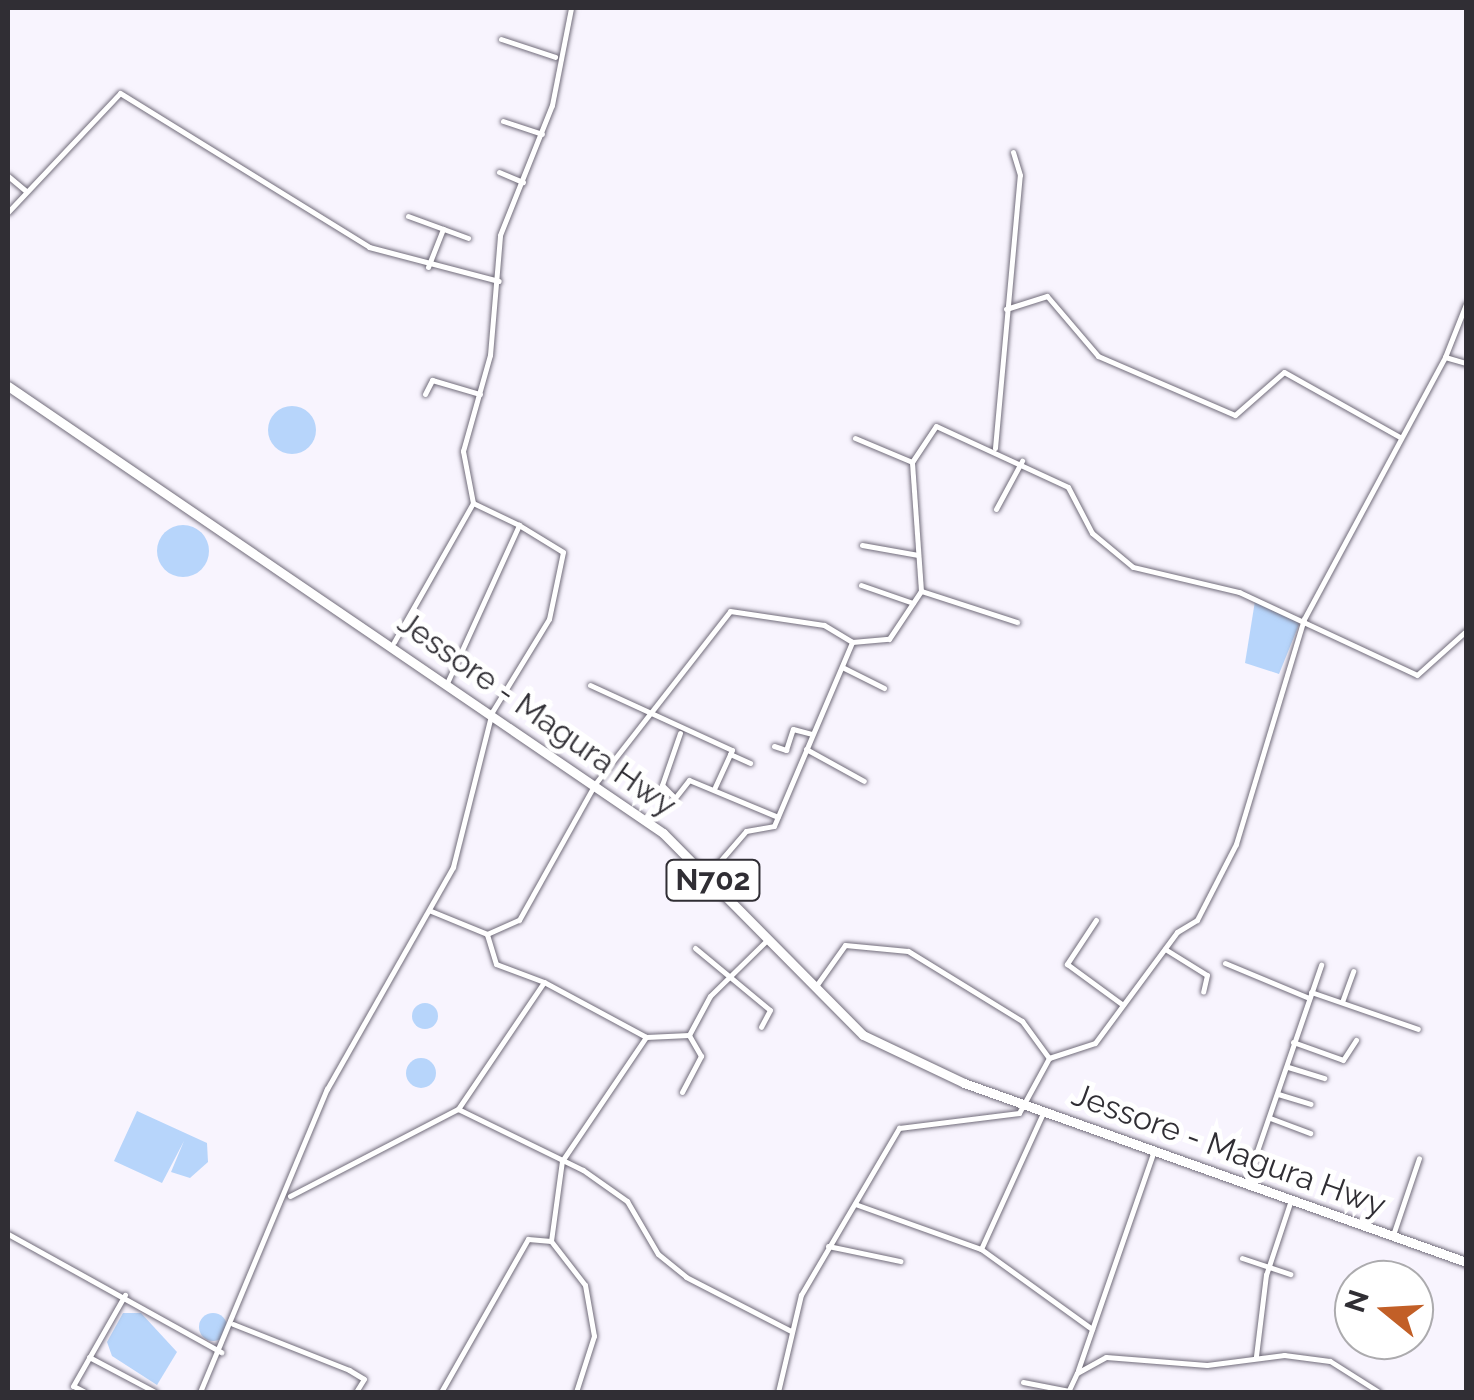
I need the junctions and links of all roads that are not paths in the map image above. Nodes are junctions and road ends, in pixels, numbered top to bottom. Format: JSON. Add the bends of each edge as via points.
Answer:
{"nodes":[{"id":1,"x":571,"y":8,"type":"edge"},
{"id":2,"x":501,"y":40,"type":"dead end"},
{"id":3,"x":555,"y":56,"type":"junction"},
{"id":4,"x":502,"y":121,"type":"dead end"},
{"id":5,"x":542,"y":134,"type":"junction"},
{"id":6,"x":1013,"y":152,"type":"dead end"},
{"id":7,"x":498,"y":172,"type":"dead end"},
{"id":8,"x":8,"y":176,"type":"edge"},
{"id":9,"x":523,"y":182,"type":"junction"},
{"id":10,"x":26,"y":191,"type":"junction"},
{"id":11,"x":8,"y":212,"type":"edge"},
{"id":12,"x":408,"y":216,"type":"dead end"},
{"id":13,"x":443,"y":229,"type":"junction"},
{"id":14,"x":468,"y":238,"type":"dead end"},
{"id":15,"x":428,"y":268,"type":"junction"},
{"id":16,"x":500,"y":281,"type":"junction"},
{"id":17,"x":1466,"y":304,"type":"edge"},
{"id":18,"x":1006,"y":309,"type":"junction"},
{"id":19,"x":1446,"y":357,"type":"junction"},
{"id":20,"x":1466,"y":363,"type":"edge"},
{"id":21,"x":8,"y":386,"type":"edge"},
{"id":22,"x":425,"y":394,"type":"dead end"},
{"id":23,"x":480,"y":394,"type":"junction"},
{"id":24,"x":855,"y":438,"type":"dead end"},
{"id":25,"x":1400,"y":438,"type":"junction"},
{"id":26,"x":995,"y":448,"type":"junction"},
{"id":27,"x":1022,"y":461,"type":"junction"},
{"id":28,"x":912,"y":462,"type":"junction"},
{"id":29,"x":473,"y":504,"type":"junction"},
{"id":30,"x":996,"y":509,"type":"dead end"},
{"id":31,"x":519,"y":526,"type":"junction"},
{"id":32,"x":862,"y":544,"type":"dead end"},
{"id":33,"x":918,"y":555,"type":"junction"},
{"id":34,"x":862,"y":584,"type":"dead end"},
{"id":35,"x":921,"y":591,"type":"junction"},
{"id":36,"x":913,"y":603,"type":"junction"},
{"id":37,"x":1304,"y":619,"type":"junction"},
{"id":38,"x":1017,"y":622,"type":"dead end"},
{"id":39,"x":1466,"y":631,"type":"edge"},
{"id":40,"x":394,"y":642,"type":"junction"},
{"id":41,"x":852,"y":642,"type":"junction"},
{"id":42,"x":842,"y":667,"type":"junction"},
{"id":43,"x":448,"y":683,"type":"junction"},
{"id":44,"x":590,"y":685,"type":"dead end"},
{"id":45,"x":884,"y":688,"type":"dead end"},
{"id":46,"x":658,"y":710,"type":"junction"},
{"id":47,"x":492,"y":712,"type":"junction"},
{"id":48,"x":680,"y":733,"type":"junction"},
{"id":49,"x":812,"y":734,"type":"junction"},
{"id":50,"x":774,"y":746,"type":"dead end"},
{"id":51,"x":806,"y":749,"type":"junction"},
{"id":52,"x":730,"y":754,"type":"junction"},
{"id":53,"x":750,"y":763,"type":"dead end"},
{"id":54,"x":864,"y":780,"type":"dead end"},
{"id":55,"x":595,"y":784,"type":"junction"},
{"id":56,"x":715,"y":787,"type":"junction"},
{"id":57,"x":778,"y":816,"type":"junction"},
{"id":58,"x":708,"y":875,"type":"junction"},
{"id":59,"x":431,"y":910,"type":"junction"},
{"id":60,"x":1096,"y":920,"type":"dead end"},
{"id":61,"x":487,"y":934,"type":"junction"},
{"id":62,"x":769,"y":938,"type":"junction"},
{"id":63,"x":695,"y":948,"type":"dead end"},
{"id":64,"x":1165,"y":949,"type":"junction"},
{"id":65,"x":1225,"y":963,"type":"dead end"},
{"id":66,"x":1320,"y":965,"type":"dead end"},
{"id":67,"x":1353,"y":971,"type":"dead end"},
{"id":68,"x":730,"y":976,"type":"junction"},
{"id":69,"x":544,"y":982,"type":"junction"},
{"id":70,"x":814,"y":988,"type":"junction"},
{"id":71,"x":1203,"y":992,"type":"dead end"},
{"id":72,"x":1310,"y":995,"type":"junction"},
{"id":73,"x":1342,"y":1002,"type":"junction"},
{"id":74,"x":1123,"y":1006,"type":"junction"},
{"id":75,"x":762,"y":1027,"type":"dead end"},
{"id":76,"x":1418,"y":1028,"type":"dead end"},
{"id":77,"x":688,"y":1036,"type":"junction"},
{"id":78,"x":646,"y":1037,"type":"junction"},
{"id":79,"x":1356,"y":1040,"type":"dead end"},
{"id":80,"x":1293,"y":1042,"type":"junction"},
{"id":81,"x":1048,"y":1058,"type":"junction"},
{"id":82,"x":1288,"y":1067,"type":"junction"},
{"id":83,"x":1324,"y":1078,"type":"dead end"},
{"id":84,"x":682,"y":1092,"type":"dead end"},
{"id":85,"x":1278,"y":1094,"type":"junction"},
{"id":86,"x":1020,"y":1102,"type":"junction"},
{"id":87,"x":1310,"y":1104,"type":"dead end"},
{"id":88,"x":458,"y":1109,"type":"junction"},
{"id":89,"x":1044,"y":1110,"type":"junction"},
{"id":90,"x":1270,"y":1118,"type":"junction"},
{"id":91,"x":1310,"y":1133,"type":"dead end"},
{"id":92,"x":1154,"y":1150,"type":"junction"},
{"id":93,"x":1418,"y":1158,"type":"dead end"},
{"id":94,"x":562,"y":1161,"type":"junction"},
{"id":95,"x":1246,"y":1183,"type":"junction"},
{"id":96,"x":287,"y":1197,"type":"junction"},
{"id":97,"x":1292,"y":1199,"type":"junction"},
{"id":98,"x":855,"y":1204,"type":"junction"},
{"id":99,"x":8,"y":1234,"type":"edge"},
{"id":100,"x":1394,"y":1236,"type":"junction"},
{"id":101,"x":552,"y":1240,"type":"junction"},
{"id":102,"x":828,"y":1246,"type":"junction"},
{"id":103,"x":981,"y":1249,"type":"junction"},
{"id":104,"x":1242,"y":1258,"type":"dead end"},
{"id":105,"x":900,"y":1261,"type":"dead end"},
{"id":106,"x":1466,"y":1262,"type":"edge"},
{"id":107,"x":1268,"y":1268,"type":"junction"},
{"id":108,"x":1290,"y":1274,"type":"dead end"},
{"id":109,"x":125,"y":1294,"type":"junction"},
{"id":110,"x":234,"y":1324,"type":"junction"},
{"id":111,"x":791,"y":1330,"type":"junction"},
{"id":112,"x":1092,"y":1330,"type":"junction"},
{"id":113,"x":221,"y":1352,"type":"junction"},
{"id":114,"x":90,"y":1356,"type":"junction"},
{"id":115,"x":1256,"y":1356,"type":"junction"},
{"id":116,"x":1077,"y":1373,"type":"junction"},
{"id":117,"x":1023,"y":1382,"type":"dead end"},
{"id":118,"x":85,"y":1392,"type":"edge"},
{"id":119,"x":155,"y":1392,"type":"edge"},
{"id":120,"x":200,"y":1392,"type":"edge"},
{"id":121,"x":356,"y":1392,"type":"edge"},
{"id":122,"x":442,"y":1392,"type":"edge"},
{"id":123,"x":576,"y":1392,"type":"edge"},
{"id":124,"x":778,"y":1392,"type":"edge"},
{"id":125,"x":1068,"y":1392,"type":"edge"},
{"id":126,"x":1379,"y":1392,"type":"edge"}],
"edges":[{"from":1,"to":3,"type":"street"},
{"from":2,"to":3,"type":"street"},
{"from":3,"to":5,"type":"street"},
{"from":4,"to":5,"type":"street"},
{"from":5,"to":9,"type":"street"},
{"from":6,"to":18,"type":"street","via":[[1020,174]]},
{"from":7,"to":9,"type":"street"},
{"from":8,"to":10,"type":"street"},
{"from":9,"to":16,"type":"street","via":[[500,235]]},
{"from":10,"to":11,"type":"street"},
{"from":10,"to":15,"type":"street","via":[[120,93],[369,246]]},
{"from":12,"to":13,"type":"street"},
{"from":13,"to":14,"type":"street"},
{"from":13,"to":15,"type":"street"},
{"from":15,"to":16,"type":"street"},
{"from":16,"to":23,"type":"street"},
{"from":17,"to":19,"type":"street"},
{"from":18,"to":25,"type":"street","via":[[1047,296],[1098,356],[1235,416],[1284,372]]},
{"from":18,"to":26,"type":"street"},
{"from":19,"to":20,"type":"street"},
{"from":19,"to":25,"type":"street"},
{"from":21,"to":40,"type":"highway","name":"Jessore - Magura Hwy","number":"N702"},
{"from":22,"to":23,"type":"street","via":[[432,380]]},
{"from":23,"to":29,"type":"street","via":[[463,450]]},
{"from":24,"to":28,"type":"street"},
{"from":25,"to":37,"type":"street"},
{"from":26,"to":27,"type":"street"},
{"from":26,"to":28,"type":"street","via":[[936,426]]},
{"from":27,"to":30,"type":"street"},
{"from":27,"to":37,"type":"street","via":[[1068,487],[1092,533],[1133,567]]},
{"from":28,"to":33,"type":"street"},
{"from":29,"to":31,"type":"street"},
{"from":29,"to":40,"type":"street"},
{"from":31,"to":43,"type":"street"},
{"from":31,"to":47,"type":"street","via":[[564,552],[536,649]]},
{"from":32,"to":33,"type":"street"},
{"from":33,"to":35,"type":"street"},
{"from":34,"to":36,"type":"street"},
{"from":35,"to":36,"type":"street"},
{"from":35,"to":38,"type":"street"},
{"from":36,"to":41,"type":"street","via":[[889,639]]},
{"from":37,"to":39,"type":"street","via":[[1417,675]]},
{"from":37,"to":64,"type":"street","via":[[1236,844],[1197,920]]},
{"from":40,"to":43,"type":"highway","name":"Jessore - Magura Hwy","number":"N702"},
{"from":41,"to":42,"type":"street"},
{"from":41,"to":46,"type":"street","via":[[824,626],[730,611]]},
{"from":42,"to":45,"type":"street"},
{"from":42,"to":49,"type":"street"},
{"from":43,"to":47,"type":"highway","name":"Jessore - Magura Hwy","number":"N702"},
{"from":44,"to":46,"type":"street"},
{"from":46,"to":48,"type":"street"},
{"from":46,"to":55,"type":"street"},
{"from":47,"to":55,"type":"highway","name":"Jessore - Magura Hwy","number":"N702"},
{"from":47,"to":59,"type":"street","via":[[472,814]]},
{"from":48,"to":52,"type":"street"},
{"from":48,"to":56,"type":"street","via":[[662,785],[674,798],[689,780]]},
{"from":49,"to":50,"type":"street","via":[[793,729],[786,750]]},
{"from":49,"to":51,"type":"street"},
{"from":51,"to":54,"type":"street"},
{"from":51,"to":57,"type":"street"},
{"from":52,"to":53,"type":"street"},
{"from":52,"to":56,"type":"street"},
{"from":55,"to":58,"type":"highway","name":"Jessore - Magura Hwy","number":"N702"},
{"from":55,"to":61,"type":"street","via":[[519,920]]},
{"from":56,"to":57,"type":"street"},
{"from":57,"to":58,"type":"street","via":[[746,831]]},
{"from":58,"to":62,"type":"highway","name":"Jessore - Magura Hwy","number":"N702"},
{"from":59,"to":61,"type":"street"},
{"from":59,"to":96,"type":"street","via":[[326,1088]]},
{"from":60,"to":74,"type":"street","via":[[1067,964]]},
{"from":61,"to":69,"type":"street","via":[[496,964]]},
{"from":62,"to":68,"type":"street"},
{"from":62,"to":70,"type":"highway","name":"Jessore - Magura Hwy","number":"N702"},
{"from":63,"to":68,"type":"street"},
{"from":64,"to":71,"type":"street","via":[[1208,975]]},
{"from":64,"to":74,"type":"street"},
{"from":65,"to":72,"type":"street"},
{"from":66,"to":72,"type":"street"},
{"from":67,"to":73,"type":"street"},
{"from":68,"to":75,"type":"street","via":[[770,1010]]},
{"from":68,"to":77,"type":"street"},
{"from":69,"to":78,"type":"street"},
{"from":69,"to":88,"type":"street"},
{"from":70,"to":81,"type":"street","via":[[846,946],[908,951],[1022,1021]]},
{"from":70,"to":86,"type":"highway","name":"Jessore - Magura Hwy","number":"N702","via":[[895,1053]]},
{"from":72,"to":73,"type":"street"},
{"from":72,"to":80,"type":"street"},
{"from":73,"to":76,"type":"street"},
{"from":74,"to":81,"type":"street","via":[[1095,1043]]},
{"from":77,"to":78,"type":"street"},
{"from":77,"to":84,"type":"street","via":[[701,1056]]},
{"from":78,"to":94,"type":"street"},
{"from":79,"to":80,"type":"street","via":[[1343,1060]]},
{"from":80,"to":82,"type":"street"},
{"from":81,"to":86,"type":"street"},
{"from":82,"to":83,"type":"street"},
{"from":82,"to":85,"type":"street"},
{"from":85,"to":87,"type":"street"},
{"from":85,"to":90,"type":"street"},
{"from":86,"to":89,"type":"highway","name":"Jessore - Magura Hwy","number":"N702"},
{"from":86,"to":98,"type":"street","via":[[1019,1113],[899,1128]]},
{"from":88,"to":94,"type":"street"},
{"from":88,"to":96,"type":"street"},
{"from":89,"to":92,"type":"highway","name":"Jessore - Magura Hwy","number":"N702"},
{"from":89,"to":103,"type":"street"},
{"from":90,"to":91,"type":"street"},
{"from":90,"to":95,"type":"street"},
{"from":92,"to":95,"type":"highway","name":"Jessore - Magura Hwy","number":"N702"},
{"from":92,"to":112,"type":"street"},
{"from":93,"to":100,"type":"street"},
{"from":94,"to":101,"type":"street"},
{"from":94,"to":111,"type":"street","via":[[627,1201],[658,1254],[686,1278]]},
{"from":95,"to":97,"type":"highway","name":"Jessore - Magura Hwy","number":"N702"},
{"from":96,"to":110,"type":"street","via":[[272,1212]]},
{"from":97,"to":100,"type":"highway","name":"Jessore - Magura Hwy","number":"N702"},
{"from":97,"to":107,"type":"street"},
{"from":98,"to":102,"type":"street"},
{"from":98,"to":103,"type":"street"},
{"from":99,"to":109,"type":"street"},
{"from":100,"to":106,"type":"highway","name":"Jessore - Magura Hwy","number":"N702"},
{"from":101,"to":122,"type":"street","via":[[528,1239]]},
{"from":101,"to":123,"type":"street","via":[[585,1285],[594,1336]]},
{"from":102,"to":105,"type":"street"},
{"from":102,"to":111,"type":"street"},
{"from":103,"to":112,"type":"street"},
{"from":104,"to":107,"type":"street"},
{"from":107,"to":108,"type":"street"},
{"from":107,"to":115,"type":"street"},
{"from":109,"to":113,"type":"street"},
{"from":109,"to":114,"type":"street"},
{"from":110,"to":113,"type":"street"},
{"from":110,"to":121,"type":"street","via":[[348,1370],[364,1379]]},
{"from":111,"to":124,"type":"street"},
{"from":112,"to":116,"type":"street"},
{"from":113,"to":120,"type":"street"},
{"from":114,"to":118,"type":"street","via":[[72,1386]]},
{"from":114,"to":119,"type":"street"},
{"from":115,"to":116,"type":"street","via":[[1206,1365],[1106,1358]]},
{"from":115,"to":126,"type":"street","via":[[1330,1362]]},
{"from":116,"to":125,"type":"street"},
{"from":117,"to":125,"type":"street"}]}
